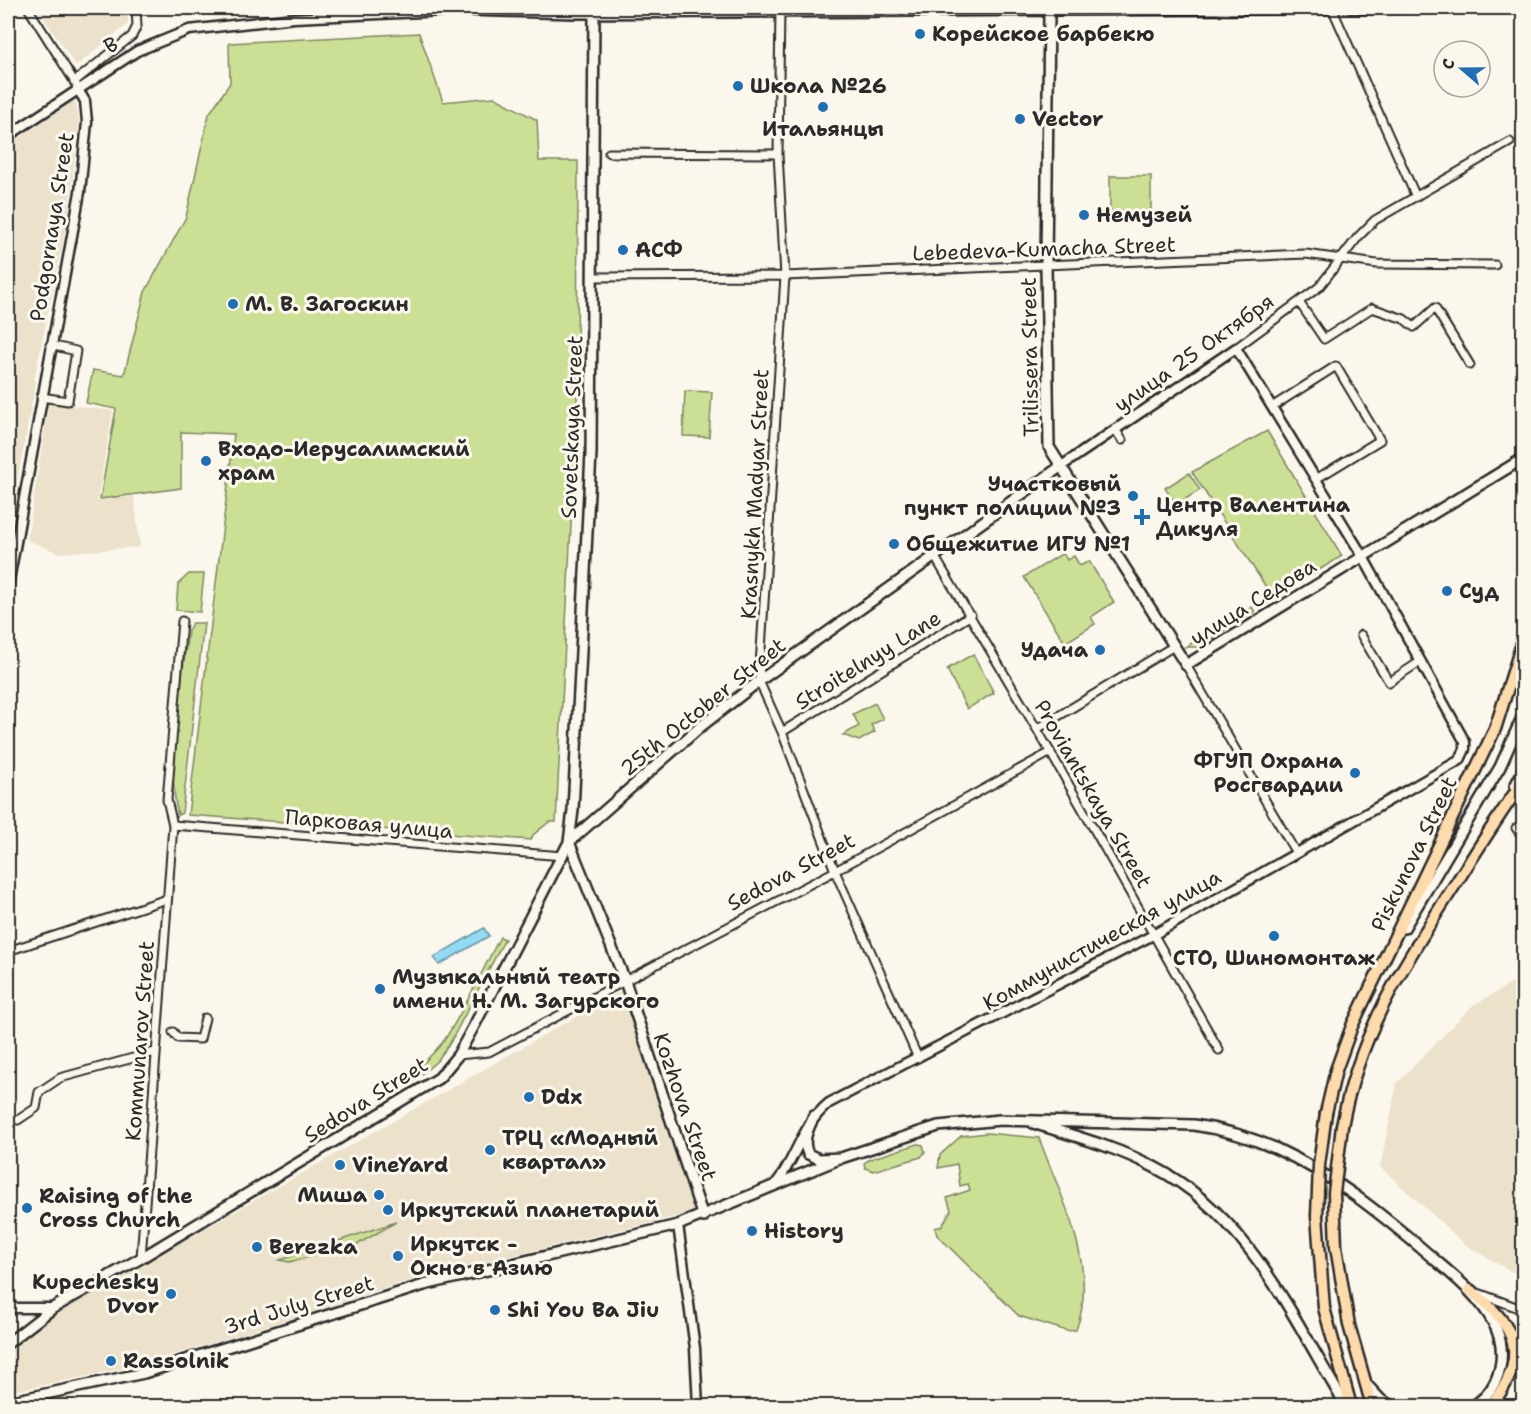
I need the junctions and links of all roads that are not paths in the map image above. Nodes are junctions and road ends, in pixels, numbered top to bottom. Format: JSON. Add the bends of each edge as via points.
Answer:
{"nodes":[{"id":1,"x":27,"y":8,"type":"edge"},
{"id":2,"x":136,"y":8,"type":"edge"},
{"id":3,"x":1332,"y":8,"type":"edge"},
{"id":4,"x":1399,"y":8,"type":"edge"},
{"id":5,"x":465,"y":9,"type":"edge"},
{"id":6,"x":780,"y":9,"type":"edge"},
{"id":7,"x":1049,"y":10,"type":"edge"},
{"id":8,"x":594,"y":12,"type":"junction"},
{"id":9,"x":76,"y":85,"type":"junction"},
{"id":10,"x":8,"y":136,"type":"edge"},
{"id":11,"x":1510,"y":142,"type":"dead end"},
{"id":12,"x":609,"y":153,"type":"dead end"},
{"id":13,"x":777,"y":154,"type":"junction"},
{"id":14,"x":1416,"y":197,"type":"junction"},
{"id":15,"x":1341,"y":260,"type":"junction"},
{"id":16,"x":1046,"y":265,"type":"junction"},
{"id":17,"x":1495,"y":265,"type":"dead end"},
{"id":18,"x":784,"y":276,"type":"junction"},
{"id":19,"x":594,"y":277,"type":"junction"},
{"id":20,"x":1299,"y":302,"type":"junction"},
{"id":21,"x":50,"y":345,"type":"junction"},
{"id":22,"x":1236,"y":348,"type":"junction"},
{"id":23,"x":1470,"y":365,"type":"dead end"},
{"id":24,"x":41,"y":397,"type":"junction"},
{"id":25,"x":1272,"y":407,"type":"junction"},
{"id":26,"x":1115,"y":429,"type":"junction"},
{"id":27,"x":1122,"y":440,"type":"dead end"},
{"id":28,"x":1524,"y":458,"type":"edge"},
{"id":29,"x":1060,"y":467,"type":"junction"},
{"id":30,"x":1316,"y":479,"type":"junction"},
{"id":31,"x":15,"y":540,"type":"junction"},
{"id":32,"x":8,"y":552,"type":"edge"},
{"id":33,"x":1362,"y":555,"type":"junction"},
{"id":34,"x":935,"y":557,"type":"junction"},
{"id":35,"x":8,"y":586,"type":"edge"},
{"id":36,"x":971,"y":615,"type":"junction"},
{"id":37,"x":182,"y":621,"type":"dead end"},
{"id":38,"x":1361,"y":635,"type":"dead end"},
{"id":39,"x":1524,"y":637,"type":"edge"},
{"id":40,"x":1174,"y":646,"type":"junction"},
{"id":41,"x":1421,"y":661,"type":"junction"},
{"id":42,"x":1186,"y":665,"type":"junction"},
{"id":43,"x":759,"y":681,"type":"junction"},
{"id":44,"x":1524,"y":713,"type":"edge"},
{"id":45,"x":1037,"y":729,"type":"junction"},
{"id":46,"x":782,"y":732,"type":"junction"},
{"id":47,"x":1051,"y":752,"type":"junction"},
{"id":48,"x":1524,"y":769,"type":"edge"},
{"id":49,"x":1524,"y":780,"type":"edge"},
{"id":50,"x":1494,"y":822,"type":"junction"},
{"id":51,"x":173,"y":825,"type":"junction"},
{"id":52,"x":1516,"y":828,"type":"dead end"},
{"id":53,"x":1524,"y":838,"type":"edge"},
{"id":54,"x":569,"y":842,"type":"junction"},
{"id":55,"x":1296,"y":853,"type":"junction"},
{"id":56,"x":563,"y":856,"type":"junction"},
{"id":57,"x":835,"y":871,"type":"junction"},
{"id":58,"x":167,"y":899,"type":"junction"},
{"id":59,"x":1153,"y":935,"type":"junction"},
{"id":60,"x":8,"y":951,"type":"edge"},
{"id":61,"x":1386,"y":958,"type":"junction"},
{"id":62,"x":624,"y":978,"type":"junction"},
{"id":63,"x":205,"y":1018,"type":"dead end"},
{"id":64,"x":172,"y":1032,"type":"dead end"},
{"id":65,"x":1219,"y":1050,"type":"dead end"},
{"id":66,"x":155,"y":1052,"type":"junction"},
{"id":67,"x":458,"y":1055,"type":"junction"},
{"id":68,"x":918,"y":1058,"type":"junction"},
{"id":69,"x":814,"y":1116,"type":"junction"},
{"id":70,"x":1023,"y":1119,"type":"junction"},
{"id":71,"x":18,"y":1120,"type":"dead end"},
{"id":72,"x":841,"y":1158,"type":"junction"},
{"id":73,"x":774,"y":1187,"type":"junction"},
{"id":74,"x":703,"y":1216,"type":"junction"},
{"id":75,"x":678,"y":1225,"type":"junction"},
{"id":76,"x":141,"y":1258,"type":"junction"},
{"id":77,"x":1470,"y":1290,"type":"junction"},
{"id":78,"x":8,"y":1308,"type":"edge"},
{"id":79,"x":53,"y":1308,"type":"junction"},
{"id":80,"x":1524,"y":1310,"type":"edge"},
{"id":81,"x":1524,"y":1340,"type":"edge"},
{"id":82,"x":8,"y":1343,"type":"edge"},
{"id":83,"x":1515,"y":1362,"type":"junction"},
{"id":84,"x":1363,"y":1377,"type":"junction"},
{"id":85,"x":37,"y":1396,"type":"junction"},
{"id":86,"x":8,"y":1402,"type":"edge"},
{"id":87,"x":41,"y":1407,"type":"edge"},
{"id":88,"x":698,"y":1407,"type":"edge"},
{"id":89,"x":1346,"y":1407,"type":"edge"},
{"id":90,"x":1351,"y":1407,"type":"edge"},
{"id":91,"x":1372,"y":1407,"type":"edge"},
{"id":92,"x":1392,"y":1407,"type":"edge"},
{"id":93,"x":1473,"y":1407,"type":"edge"},
{"id":94,"x":1490,"y":1407,"type":"edge"}],
"edges":[{"from":1,"to":9,"type":"street"},
{"from":2,"to":9,"type":"street","via":[[137,26],[132,36]]},
{"from":3,"to":4,"type":"main road"},
{"from":3,"to":7,"type":"main road"},
{"from":3,"to":14,"type":"street"},
{"from":5,"to":8,"type":"main road"},
{"from":5,"to":9,"type":"street","name":"B","via":[[294,18],[189,30],[137,51]]},
{"from":6,"to":7,"type":"main road"},
{"from":6,"to":8,"type":"main road"},
{"from":6,"to":13,"type":"street","name":"Krasnykh Madyar Street"},
{"from":7,"to":16,"type":"main road","name":"Trilissera Street"},
{"from":8,"to":19,"type":"main road","name":"Sovetskaya Street"},
{"from":9,"to":10,"type":"street","name":"B"},
{"from":9,"to":21,"type":"street","name":"Podgornaya Street","via":[[85,101],[85,158]]},
{"from":11,"to":14,"type":"street","name":"улица 25 Октября"},
{"from":12,"to":13,"type":"street"},
{"from":13,"to":18,"type":"street","name":"Krasnykh Madyar Street"},
{"from":14,"to":15,"type":"street","name":"улица 25 Октября","via":[[1375,220]]},
{"from":15,"to":16,"type":"street","name":"Lebedeva-Kumacha Street","via":[[1306,254]]},
{"from":15,"to":17,"type":"street","name":"Lebedeva-Kumacha Street"},
{"from":15,"to":20,"type":"street","name":"улица 25 Октября","via":[[1319,287]]},
{"from":16,"to":18,"type":"street","name":"Lebedeva-Kumacha Street"},
{"from":16,"to":29,"type":"main road","name":"Trilissera Street","via":[[1048,447]]},
{"from":18,"to":19,"type":"street","name":"Lebedeva-Kumacha Street"},
{"from":18,"to":43,"type":"street","name":"Krasnykh Madyar Street"},
{"from":19,"to":54,"type":"main road","name":"Sovetskaya Street","via":[[591,453]]},
{"from":20,"to":22,"type":"street","name":"улица 25 Октября"},
{"from":20,"to":23,"type":"street","via":[[1324,339],[1372,308],[1404,319],[1414,327],[1436,308]]},
{"from":21,"to":24,"type":"street","name":"Podgornaya Street"},
{"from":21,"to":24,"type":"street","via":[[76,351],[68,401]]},
{"from":22,"to":25,"type":"street"},
{"from":22,"to":26,"type":"street","name":"улица 25 Октября"},
{"from":24,"to":31,"type":"street","name":"Podgornaya Street"},
{"from":25,"to":30,"type":"street"},
{"from":25,"to":30,"type":"street","via":[[1336,366],[1380,440]]},
{"from":26,"to":27,"type":"street"},
{"from":26,"to":29,"type":"street","name":"улица 25 Октября"},
{"from":28,"to":33,"type":"main road","name":"улица Седова"},
{"from":29,"to":34,"type":"main road","name":"25th October Street"},
{"from":29,"to":40,"type":"main road","name":"Trilissera Street"},
{"from":30,"to":33,"type":"street"},
{"from":31,"to":32,"type":"street"},
{"from":31,"to":35,"type":"street","name":"Podgornaya Street"},
{"from":33,"to":41,"type":"street"},
{"from":33,"to":42,"type":"main road","name":"улица Седова"},
{"from":34,"to":36,"type":"street","name":"Proviantskaya Street"},
{"from":34,"to":43,"type":"main road","name":"25th October Street"},
{"from":36,"to":45,"type":"street","name":"Proviantskaya Street"},
{"from":36,"to":46,"type":"street","name":"Stroitelnyy Lane"},
{"from":37,"to":51,"type":"street","name":"Kommunarov Street","via":[[167,800]]},
{"from":38,"to":41,"type":"street","via":[[1389,682]]},
{"from":39,"to":61,"type":"main road","name":"Piskunova Street","via":[[1495,729]]},
{"from":40,"to":42,"type":"main road","name":"Trilissera Street"},
{"from":40,"to":45,"type":"street","name":"улица Седова"},
{"from":41,"to":55,"type":"street","name":"Коммунистическая улица","via":[[1465,742],[1463,756]]},
{"from":42,"to":55,"type":"street","name":"Trilissera Street"},
{"from":43,"to":46,"type":"street","name":"Krasnykh Madyar Street"},
{"from":43,"to":54,"type":"main road","name":"25th October Street"},
{"from":44,"to":61,"type":"main road","name":"Piskunova Street","via":[[1477,809]]},
{"from":45,"to":47,"type":"street","name":"Proviantskaya Street"},
{"from":46,"to":57,"type":"street","name":"Krasnykh Madyar Street"},
{"from":47,"to":57,"type":"street","name":"Sedova Street"},
{"from":47,"to":59,"type":"street","name":"Proviantskaya Street"},
{"from":48,"to":50,"type":"main road"},
{"from":49,"to":50,"type":"main road"},
{"from":50,"to":84,"type":"main road","bridge":true,"via":[[1383,1003],[1360,1056],[1342,1126],[1334,1193],[1336,1247],[1349,1325]]},
{"from":51,"to":56,"type":"street","name":"Парковая улица"},
{"from":51,"to":58,"type":"street","name":"Kommunarov Street"},
{"from":52,"to":53,"type":"street"},
{"from":54,"to":56,"type":"main road","name":"25th October Street"},
{"from":54,"to":62,"type":"main road","name":"Kozhova Street"},
{"from":55,"to":59,"type":"street","name":"Коммунистическая улица"},
{"from":56,"to":67,"type":"main road","name":"25th October Street"},
{"from":57,"to":62,"type":"street","name":"Sedova Street"},
{"from":57,"to":68,"type":"street","name":"Krasnykh Madyar Street"},
{"from":58,"to":60,"type":"street"},
{"from":58,"to":66,"type":"street","name":"Kommunarov Street"},
{"from":59,"to":65,"type":"street","name":"Proviantskaya Street"},
{"from":59,"to":68,"type":"street","name":"Коммунистическая улица"},
{"from":61,"to":90,"type":"main road","bridge":true,"via":[[1341,1056],[1326,1113],[1319,1165],[1317,1216],[1324,1308]]},
{"from":62,"to":67,"type":"street","name":"Sedova Street","via":[[489,1052]]},
{"from":62,"to":74,"type":"main road","name":"Kozhova Street"},
{"from":63,"to":64,"type":"street","via":[[200,1039],[178,1038]]},
{"from":66,"to":71,"type":"street","via":[[60,1078],[39,1092],[36,1108]]},
{"from":66,"to":76,"type":"street","name":"Kommunarov Street"},
{"from":67,"to":76,"type":"main road","name":"Sedova Street","via":[[440,1078]]},
{"from":68,"to":69,"type":"street","name":"Коммунистическая улица","via":[[829,1103]]},
{"from":69,"to":72,"type":"main road","via":[[805,1138],[807,1152],[819,1159]]},
{"from":69,"to":73,"type":"street","name":"Коммунистическая улица"},
{"from":70,"to":72,"type":"main road","name":"3rd July Street","via":[[939,1126]]},
{"from":70,"to":77,"type":"main road","name":"3rd July Street","via":[[1194,1125],[1259,1142],[1349,1190]]},
{"from":70,"to":89,"type":"main road","via":[[1139,1160],[1210,1206],[1258,1260]]},
{"from":72,"to":73,"type":"main road","name":"3rd July Street"},
{"from":73,"to":74,"type":"main road","name":"3rd July Street"},
{"from":74,"to":75,"type":"main road","name":"3rd July Street"},
{"from":75,"to":85,"type":"main road","name":"3rd July Street","via":[[424,1285],[144,1373]]},
{"from":75,"to":88,"type":"street","via":[[695,1348]]},
{"from":76,"to":79,"type":"main road","name":"Sedova Street"},
{"from":77,"to":80,"type":"street"},
{"from":77,"to":83,"type":"main road","via":[[1504,1322]]},
{"from":77,"to":93,"type":"main road","name":"3rd July Street","via":[[1493,1322],[1502,1353],[1495,1385]]},
{"from":78,"to":79,"type":"street"},
{"from":79,"to":82,"type":"main road"},
{"from":81,"to":83,"type":"street"},
{"from":83,"to":94,"type":"main road","via":[[1509,1382]]},
{"from":84,"to":91,"type":"main road"},
{"from":84,"to":92,"type":"main road","via":[[1373,1393]]},
{"from":85,"to":86,"type":"main road","name":"3rd July Street"},
{"from":85,"to":87,"type":"street"}]}
